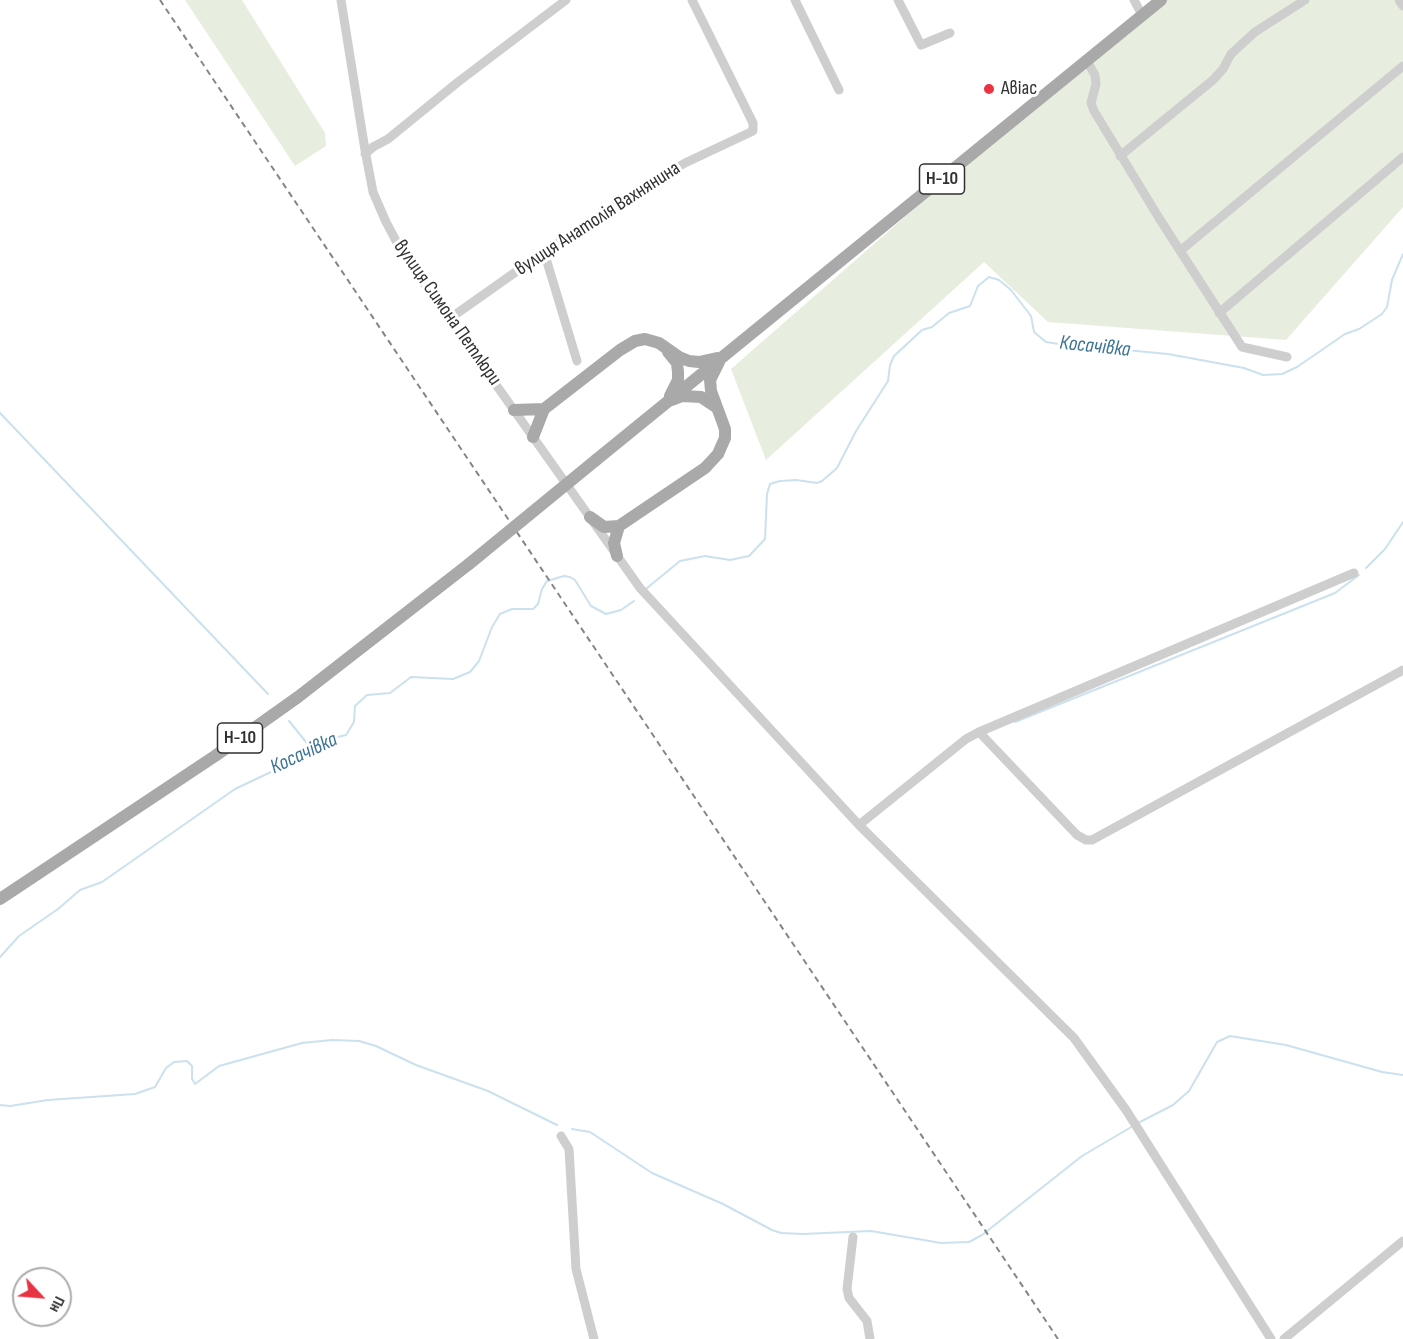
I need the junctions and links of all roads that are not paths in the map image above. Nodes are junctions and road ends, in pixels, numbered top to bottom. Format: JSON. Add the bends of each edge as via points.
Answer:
{"nodes":[{"id":1,"x":340,"y":0,"type":"edge"},
{"id":2,"x":566,"y":0,"type":"edge"},
{"id":3,"x":692,"y":0,"type":"edge"},
{"id":4,"x":795,"y":0,"type":"edge"},
{"id":5,"x":898,"y":0,"type":"edge"},
{"id":6,"x":1134,"y":0,"type":"edge"},
{"id":7,"x":1161,"y":0,"type":"edge"},
{"id":8,"x":1305,"y":0,"type":"edge"},
{"id":9,"x":1399,"y":0,"type":"edge"},
{"id":10,"x":1403,"y":6,"type":"edge"},
{"id":11,"x":1142,"y":15,"type":"junction"},
{"id":12,"x":950,"y":33,"type":"dead end"},
{"id":13,"x":1087,"y":61,"type":"junction"},
{"id":14,"x":1403,"y":66,"type":"edge"},
{"id":15,"x":839,"y":90,"type":"dead end"},
{"id":16,"x":365,"y":154,"type":"junction"},
{"id":17,"x":1120,"y":156,"type":"junction"},
{"id":18,"x":1403,"y":157,"type":"edge"},
{"id":19,"x":1180,"y":251,"type":"junction"},
{"id":20,"x":544,"y":252,"type":"junction"},
{"id":21,"x":1219,"y":313,"type":"junction"},
{"id":22,"x":449,"y":319,"type":"junction"},
{"id":23,"x":659,"y":343,"type":"junction"},
{"id":24,"x":722,"y":357,"type":"junction"},
{"id":25,"x":1287,"y":357,"type":"dead end"},
{"id":26,"x":578,"y":361,"type":"dead end"},
{"id":27,"x":665,"y":402,"type":"junction"},
{"id":28,"x":717,"y":408,"type":"junction"},
{"id":29,"x":544,"y":409,"type":"junction"},
{"id":30,"x":514,"y":410,"type":"junction"},
{"id":31,"x":533,"y":437,"type":"junction"},
{"id":32,"x":590,"y":517,"type":"junction"},
{"id":33,"x":619,"y":526,"type":"junction"},
{"id":34,"x":617,"y":556,"type":"junction"},
{"id":35,"x":1354,"y":573,"type":"dead end"},
{"id":36,"x":1403,"y":670,"type":"edge"},
{"id":37,"x":979,"y":732,"type":"junction"},
{"id":38,"x":859,"y":825,"type":"junction"},
{"id":39,"x":0,"y":899,"type":"edge"},
{"id":40,"x":561,"y":1136,"type":"dead end"},
{"id":41,"x":853,"y":1237,"type":"dead end"},
{"id":42,"x":1403,"y":1241,"type":"edge"},
{"id":43,"x":594,"y":1339,"type":"edge"},
{"id":44,"x":870,"y":1339,"type":"edge"},
{"id":45,"x":1271,"y":1339,"type":"edge"},
{"id":46,"x":1284,"y":1339,"type":"edge"}],
"edges":[{"from":1,"to":16,"type":"street","name":"вулиця Симона Петлюри"},
{"from":2,"to":16,"type":"street"},
{"from":3,"to":20,"type":"street","name":"вулиця Анатолія Вахнянина","via":[[753,123],[753,131],[685,163]]},
{"from":4,"to":15,"type":"street"},
{"from":5,"to":12,"type":"street","via":[[921,45]]},
{"from":6,"to":11,"type":"street"},
{"from":7,"to":11,"type":"main road","number":"Н-10"},
{"from":8,"to":17,"type":"street","via":[[1255,32],[1231,54],[1213,80]]},
{"from":9,"to":10,"type":"street"},
{"from":11,"to":13,"type":"main road","number":"Н-10"},
{"from":13,"to":17,"type":"street","via":[[1094,69],[1096,84],[1091,104]]},
{"from":13,"to":24,"type":"main road","number":"Н-10"},
{"from":14,"to":19,"type":"street"},
{"from":16,"to":22,"type":"street","name":"вулиця Симона Петлюри","via":[[373,192],[386,222]]},
{"from":17,"to":19,"type":"street"},
{"from":18,"to":21,"type":"street"},
{"from":19,"to":21,"type":"street"},
{"from":20,"to":22,"type":"street","name":"вулиця Анатолія Вахнянина"},
{"from":20,"to":26,"type":"street"},
{"from":21,"to":25,"type":"street","via":[[1242,347]]},
{"from":22,"to":30,"type":"street","name":"вулиця Симона Петлюри"},
{"from":23,"to":24,"type":"main road","via":[[689,361]]},
{"from":23,"to":27,"type":"main road","via":[[677,363],[678,372],[675,388]]},
{"from":23,"to":29,"type":"main road","via":[[635,341]]},
{"from":24,"to":27,"type":"main road","number":"Н-10"},
{"from":24,"to":28,"type":"main road","via":[[711,380]]},
{"from":27,"to":28,"type":"main road","via":[[682,396],[701,397]]},
{"from":27,"to":39,"type":"main road","number":"Н-10","bridge":true,"via":[[470,564],[298,697]]},
{"from":28,"to":33,"type":"main road","via":[[725,429],[718,454],[705,468]]},
{"from":29,"to":30,"type":"main road"},
{"from":29,"to":31,"type":"main road"},
{"from":30,"to":31,"type":"street","name":"вулиця Симона Петлюри"},
{"from":31,"to":32,"type":"street","name":"вулиця Симона Петлюри"},
{"from":32,"to":33,"type":"main road","via":[[604,527]]},
{"from":32,"to":34,"type":"street","name":"вулиця Симона Петлюри"},
{"from":33,"to":34,"type":"main road","via":[[614,543]]},
{"from":34,"to":38,"type":"street","name":"вулиця Симона Петлюри","via":[[640,588]]},
{"from":35,"to":37,"type":"street"},
{"from":36,"to":37,"type":"street","via":[[1092,840],[1077,835]]},
{"from":37,"to":38,"type":"street"},
{"from":38,"to":45,"type":"street","name":"вулиця Симона Петлюри","via":[[1074,1038],[1135,1124]]},
{"from":40,"to":43,"type":"street","via":[[569,1149],[576,1269]]},
{"from":41,"to":44,"type":"street","via":[[847,1288],[849,1298],[867,1321]]},
{"from":42,"to":46,"type":"street"}]}
